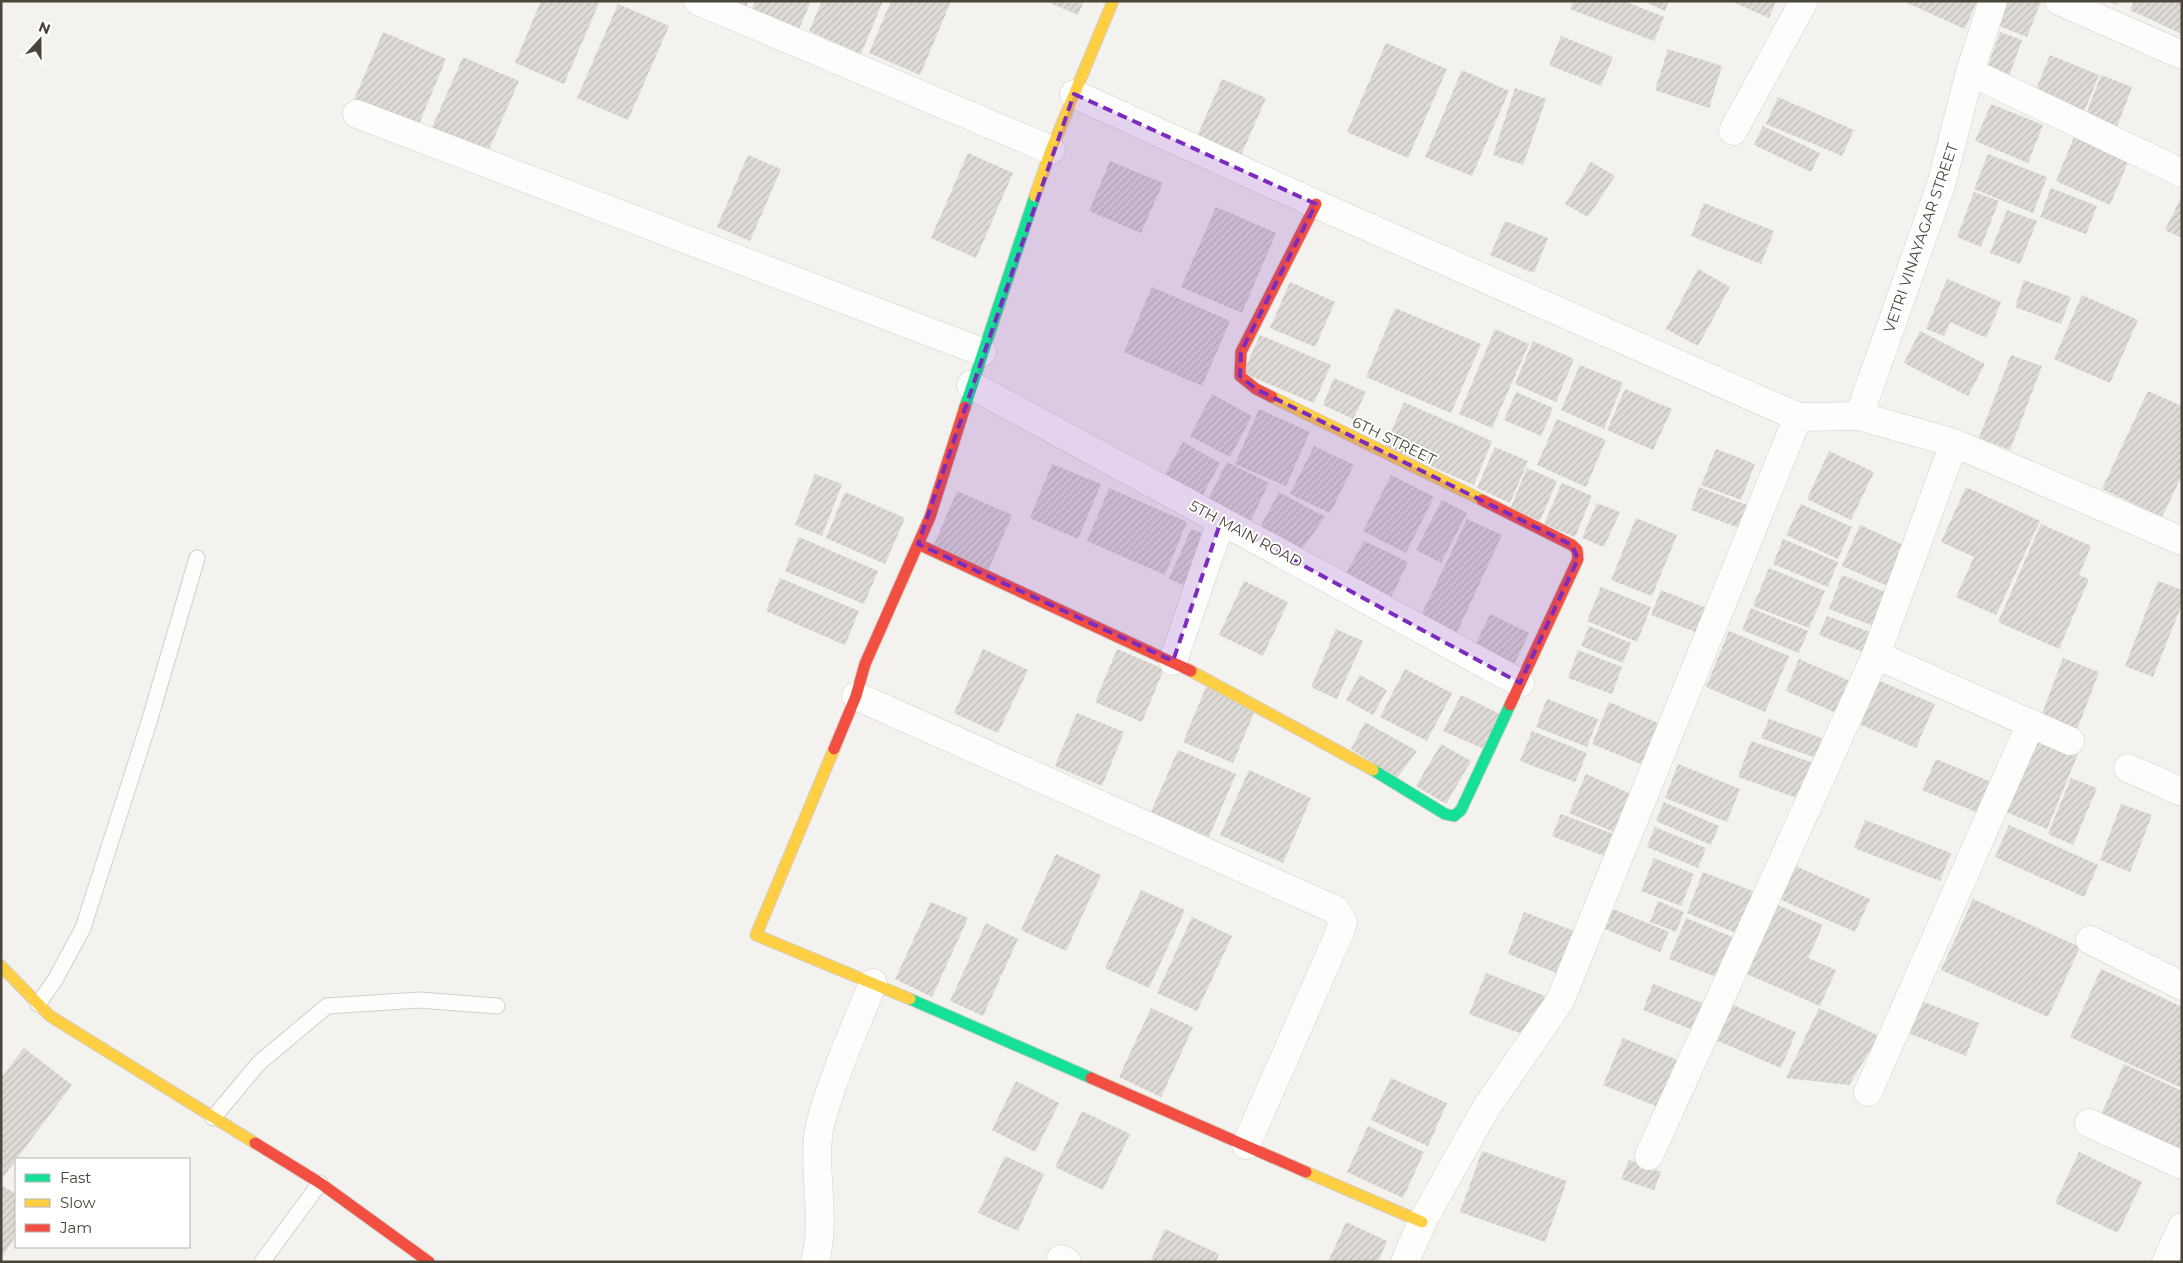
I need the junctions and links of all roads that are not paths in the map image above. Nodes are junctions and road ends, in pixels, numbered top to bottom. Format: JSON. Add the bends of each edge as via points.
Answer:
{"nodes":[{"id":1,"x":698,"y":1,"type":"edge"},
{"id":2,"x":1113,"y":1,"type":"edge"},
{"id":3,"x":1804,"y":1,"type":"edge"},
{"id":4,"x":1993,"y":1,"type":"edge"},
{"id":5,"x":2059,"y":1,"type":"edge"},
{"id":6,"x":2182,"y":55,"type":"edge"},
{"id":7,"x":1970,"y":72,"type":"junction"},
{"id":8,"x":1074,"y":94,"type":"junction"},
{"id":9,"x":357,"y":114,"type":"dead end"},
{"id":10,"x":1733,"y":131,"type":"dead end"},
{"id":11,"x":1052,"y":150,"type":"junction"},
{"id":12,"x":2182,"y":173,"type":"edge"},
{"id":13,"x":1316,"y":204,"type":"junction"},
{"id":14,"x":982,"y":352,"type":"junction"},
{"id":15,"x":972,"y":385,"type":"junction"},
{"id":16,"x":1859,"y":416,"type":"junction"},
{"id":17,"x":1798,"y":417,"type":"junction"},
{"id":18,"x":1954,"y":444,"type":"junction"},
{"id":19,"x":1222,"y":521,"type":"junction"},
{"id":20,"x":2182,"y":542,"type":"edge"},
{"id":21,"x":918,"y":544,"type":"junction"},
{"id":22,"x":196,"y":558,"type":"dead end"},
{"id":23,"x":1876,"y":655,"type":"junction"},
{"id":24,"x":1173,"y":661,"type":"junction"},
{"id":25,"x":1520,"y":683,"type":"junction"},
{"id":26,"x":856,"y":696,"type":"junction"},
{"id":27,"x":2030,"y":723,"type":"junction"},
{"id":28,"x":2070,"y":741,"type":"dead end"},
{"id":29,"x":2128,"y":768,"type":"dead end"},
{"id":30,"x":2182,"y":792,"type":"edge"},
{"id":31,"x":2090,"y":940,"type":"dead end"},
{"id":32,"x":1,"y":966,"type":"edge"},
{"id":33,"x":873,"y":983,"type":"junction"},
{"id":34,"x":2182,"y":986,"type":"edge"},
{"id":35,"x":38,"y":1004,"type":"junction"},
{"id":36,"x":497,"y":1006,"type":"dead end"},
{"id":37,"x":1868,"y":1092,"type":"dead end"},
{"id":38,"x":213,"y":1118,"type":"junction"},
{"id":39,"x":2088,"y":1122,"type":"dead end"},
{"id":40,"x":1246,"y":1145,"type":"junction"},
{"id":41,"x":1650,"y":1156,"type":"dead end"},
{"id":42,"x":2182,"y":1165,"type":"edge"},
{"id":43,"x":320,"y":1183,"type":"junction"},
{"id":44,"x":1422,"y":1222,"type":"junction"},
{"id":45,"x":2182,"y":1227,"type":"edge"},
{"id":46,"x":262,"y":1262,"type":"edge"},
{"id":47,"x":429,"y":1262,"type":"edge"},
{"id":48,"x":815,"y":1262,"type":"edge"},
{"id":49,"x":1405,"y":1262,"type":"edge"},
{"id":50,"x":2166,"y":1262,"type":"edge"}],
"edges":[{"from":1,"to":11,"type":"street"},
{"from":2,"to":8,"type":"street"},
{"from":3,"to":10,"type":"street"},
{"from":4,"to":7,"type":"street","name":"VETRI VINAYAGAR STREET"},
{"from":5,"to":6,"type":"street"},
{"from":7,"to":12,"type":"street"},
{"from":7,"to":16,"type":"street","name":"VETRI VINAYAGAR STREET","via":[[1941,186]]},
{"from":8,"to":11,"type":"street"},
{"from":8,"to":13,"type":"street"},
{"from":9,"to":14,"type":"street"},
{"from":11,"to":14,"type":"street"},
{"from":13,"to":17,"type":"street"},
{"from":13,"to":25,"type":"street","name":"6TH STREET","via":[[1241,352],[1240,376],[1256,389],[1577,550],[1578,559]]},
{"from":14,"to":15,"type":"street"},
{"from":15,"to":19,"type":"street","name":"5TH MAIN ROAD"},
{"from":15,"to":21,"type":"street","via":[[930,517]]},
{"from":16,"to":17,"type":"street"},
{"from":16,"to":18,"type":"street"},
{"from":17,"to":44,"type":"street","via":[[1560,1001],[1486,1108]]},
{"from":18,"to":20,"type":"street"},
{"from":18,"to":23,"type":"street"},
{"from":19,"to":24,"type":"street"},
{"from":19,"to":25,"type":"street","name":"5TH MAIN ROAD"},
{"from":21,"to":24,"type":"street"},
{"from":21,"to":26,"type":"street","via":[[865,664]]},
{"from":22,"to":35,"type":"lane","via":[[149,722],[83,928]]},
{"from":23,"to":27,"type":"street"},
{"from":23,"to":41,"type":"street"},
{"from":24,"to":25,"type":"street","via":[[1356,760],[1445,814],[1454,816],[1461,810]]},
{"from":26,"to":33,"type":"street","via":[[756,935]]},
{"from":26,"to":40,"type":"street","via":[[1336,910],[1343,922],[1339,934]]},
{"from":27,"to":28,"type":"street"},
{"from":27,"to":37,"type":"street"},
{"from":29,"to":30,"type":"street"},
{"from":31,"to":34,"type":"street"},
{"from":32,"to":35,"type":"street"},
{"from":33,"to":40,"type":"street"},
{"from":33,"to":48,"type":"street","via":[[839,1065],[818,1137],[820,1206],[819,1247]]},
{"from":35,"to":38,"type":"street","via":[[57,1021]]},
{"from":36,"to":38,"type":"lane","via":[[419,1000],[327,1006],[260,1063]]},
{"from":38,"to":43,"type":"street"},
{"from":39,"to":42,"type":"street"},
{"from":40,"to":44,"type":"street"},
{"from":43,"to":46,"type":"lane"},
{"from":43,"to":47,"type":"street"},
{"from":44,"to":49,"type":"street"},
{"from":45,"to":50,"type":"street"}]}
